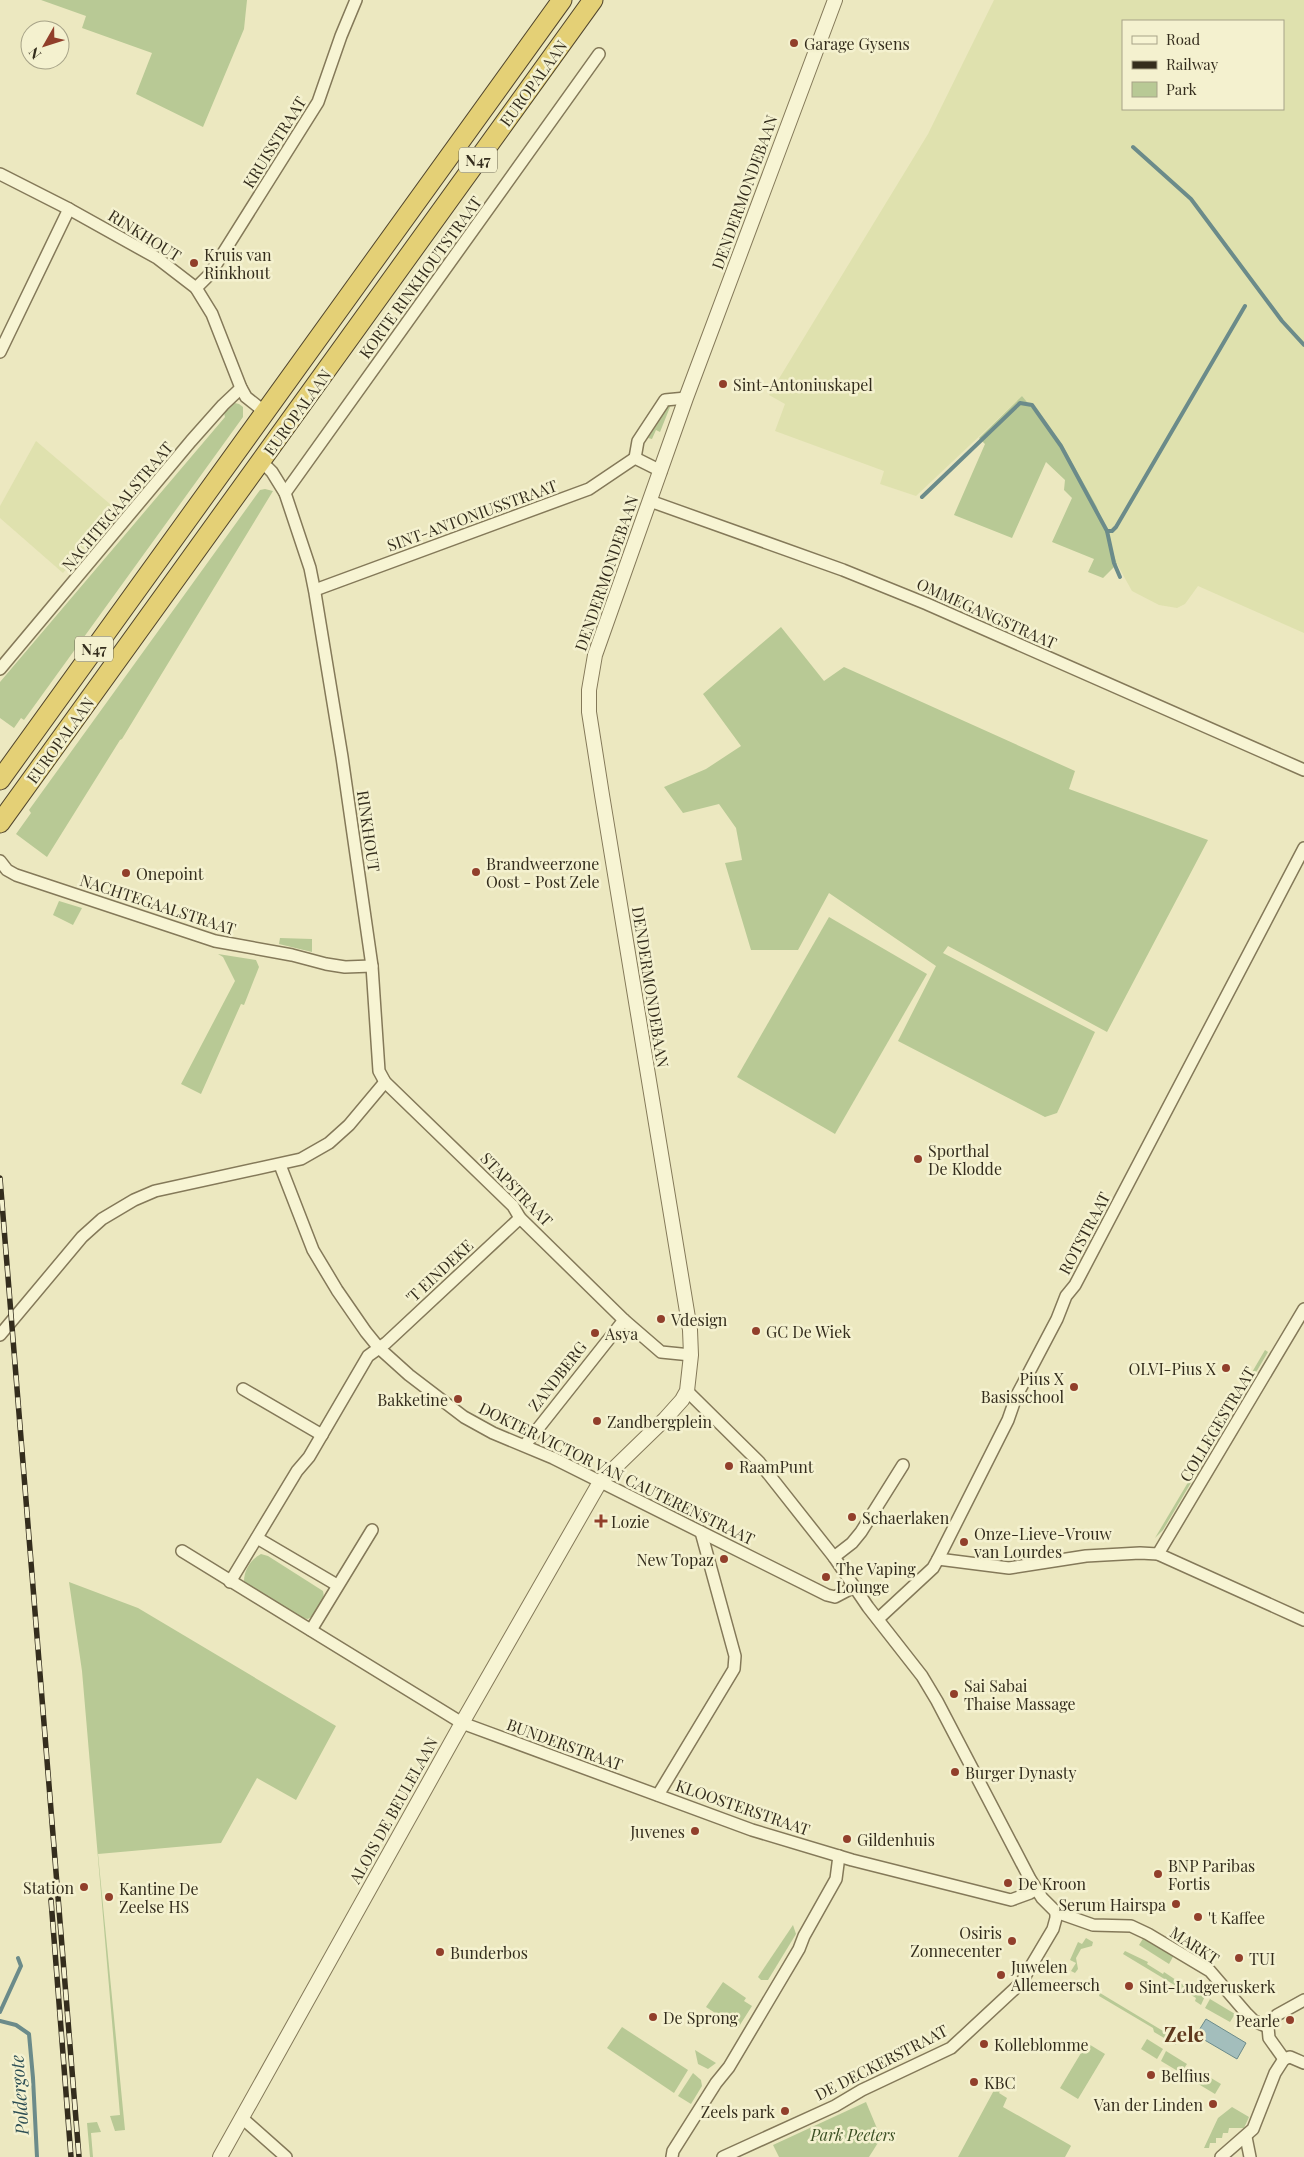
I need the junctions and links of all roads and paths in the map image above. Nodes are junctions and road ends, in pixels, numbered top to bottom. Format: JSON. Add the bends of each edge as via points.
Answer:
{"nodes":[{"id":1,"x":356,"y":0,"type":"edge"},
{"id":2,"x":562,"y":0,"type":"edge"},
{"id":3,"x":593,"y":0,"type":"edge"},
{"id":4,"x":834,"y":0,"type":"edge"},
{"id":5,"x":599,"y":54,"type":"dead end"},
{"id":6,"x":0,"y":174,"type":"edge"},
{"id":7,"x":69,"y":209,"type":"junction"},
{"id":8,"x":196,"y":288,"type":"junction"},
{"id":9,"x":0,"y":352,"type":"edge"},
{"id":10,"x":241,"y":388,"type":"junction"},
{"id":11,"x":686,"y":398,"type":"junction"},
{"id":12,"x":265,"y":412,"type":"junction"},
{"id":13,"x":635,"y":458,"type":"junction"},
{"id":14,"x":261,"y":461,"type":"junction"},
{"id":15,"x":661,"y":471,"type":"junction"},
{"id":16,"x":285,"y":493,"type":"junction"},
{"id":17,"x":650,"y":501,"type":"junction"},
{"id":18,"x":315,"y":590,"type":"junction"},
{"id":19,"x":0,"y":669,"type":"edge"},
{"id":20,"x":1304,"y":770,"type":"edge"},
{"id":21,"x":1,"y":779,"type":"edge"},
{"id":22,"x":2,"y":820,"type":"edge"},
{"id":23,"x":1304,"y":848,"type":"edge"},
{"id":24,"x":0,"y":861,"type":"edge"},
{"id":25,"x":372,"y":966,"type":"junction"},
{"id":26,"x":384,"y":1082,"type":"junction"},
{"id":27,"x":280,"y":1164,"type":"junction"},
{"id":28,"x":520,"y":1218,"type":"junction"},
{"id":29,"x":1304,"y":1309,"type":"edge"},
{"id":30,"x":624,"y":1320,"type":"junction"},
{"id":31,"x":0,"y":1335,"type":"edge"},
{"id":32,"x":379,"y":1348,"type":"junction"},
{"id":33,"x":691,"y":1355,"type":"junction"},
{"id":34,"x":243,"y":1389,"type":"dead end"},
{"id":35,"x":687,"y":1391,"type":"junction"},
{"id":36,"x":322,"y":1435,"type":"junction"},
{"id":37,"x":525,"y":1446,"type":"junction"},
{"id":38,"x":903,"y":1465,"type":"dead end"},
{"id":39,"x":600,"y":1482,"type":"junction"},
{"id":40,"x":372,"y":1530,"type":"dead end"},
{"id":41,"x":701,"y":1532,"type":"junction"},
{"id":42,"x":257,"y":1538,"type":"junction"},
{"id":43,"x":182,"y":1551,"type":"dead end"},
{"id":44,"x":1158,"y":1554,"type":"junction"},
{"id":45,"x":834,"y":1557,"type":"junction"},
{"id":46,"x":938,"y":1559,"type":"junction"},
{"id":47,"x":230,"y":1582,"type":"junction"},
{"id":48,"x":337,"y":1586,"type":"junction"},
{"id":49,"x":854,"y":1587,"type":"junction"},
{"id":50,"x":878,"y":1619,"type":"junction"},
{"id":51,"x":1304,"y":1620,"type":"edge"},
{"id":52,"x":311,"y":1630,"type":"junction"},
{"id":53,"x":462,"y":1723,"type":"junction"},
{"id":54,"x":658,"y":1795,"type":"junction"},
{"id":55,"x":838,"y":1856,"type":"junction"},
{"id":56,"x":1036,"y":1889,"type":"junction"},
{"id":57,"x":1056,"y":1912,"type":"junction"},
{"id":58,"x":1304,"y":2000,"type":"edge"},
{"id":59,"x":1268,"y":2027,"type":"junction"},
{"id":60,"x":1284,"y":2059,"type":"junction"},
{"id":61,"x":1304,"y":2063,"type":"edge"},
{"id":62,"x":242,"y":2118,"type":"junction"},
{"id":63,"x":1246,"y":2137,"type":"junction"},
{"id":64,"x":220,"y":2157,"type":"edge"},
{"id":65,"x":286,"y":2157,"type":"edge"},
{"id":66,"x":672,"y":2157,"type":"edge"},
{"id":67,"x":723,"y":2157,"type":"edge"},
{"id":68,"x":1221,"y":2157,"type":"edge"},
{"id":69,"x":1250,"y":2157,"type":"edge"}],
"edges":[{"from":1,"to":8,"type":"street","name":"KRUISSTRAAT","via":[[318,102],[210,274]]},
{"from":2,"to":12,"type":"highway","name":"EUROPALAAN","number":"N47"},
{"from":3,"to":14,"type":"highway","name":"EUROPALAAN","number":"N47"},
{"from":4,"to":11,"type":"street","name":"DENDERMONDEBAAN"},
{"from":5,"to":16,"type":"street","name":"KORTE RINKHOUTSTRAAT"},
{"from":6,"to":7,"type":"street","name":"RINKHOUT"},
{"from":7,"to":8,"type":"street","name":"RINKHOUT","via":[[157,258]]},
{"from":7,"to":9,"type":"street"},
{"from":8,"to":10,"type":"street","name":"RINKHOUT","via":[[212,314]]},
{"from":10,"to":12,"type":"street","name":"RINKHOUT","via":[[246,397]]},
{"from":10,"to":19,"type":"street","name":"NACHTEGAALSTRAAT","via":[[198,434]]},
{"from":11,"to":13,"type":"street","via":[[665,400],[638,441]]},
{"from":11,"to":15,"type":"street","name":"DENDERMONDEBAAN"},
{"from":12,"to":21,"type":"highway","name":"EUROPALAAN","number":"N47"},
{"from":13,"to":15,"type":"street"},
{"from":13,"to":18,"type":"street","name":"SINT-ANTONIUSSTRAAT","via":[[589,489]]},
{"from":14,"to":16,"type":"street","name":"RINKHOUT"},
{"from":14,"to":22,"type":"highway","name":"EUROPALAAN","number":"N47"},
{"from":15,"to":17,"type":"street","name":"DENDERMONDEBAAN"},
{"from":16,"to":18,"type":"street","name":"RINKHOUT"},
{"from":17,"to":20,"type":"street","name":"OMMEGANGSTRAAT","via":[[894,590]]},
{"from":17,"to":33,"type":"street","name":"DENDERMONDEBAAN","via":[[595,655],[589,690],[590,712],[686,1306]]},
{"from":18,"to":25,"type":"street","name":"RINKHOUT"},
{"from":23,"to":46,"type":"street","name":"ROTSTRAAT","via":[[1075,1285],[1066,1296]]},
{"from":24,"to":25,"type":"street","name":"NACHTEGAALSTRAAT","via":[[16,875],[214,941],[326,964]]},
{"from":25,"to":26,"type":"street","name":"RINKHOUT","via":[[377,1059]]},
{"from":26,"to":27,"type":"street","via":[[335,1139],[301,1159]]},
{"from":26,"to":28,"type":"street","name":"STAPSTRAAT","via":[[514,1206]]},
{"from":27,"to":31,"type":"street","via":[[155,1192],[102,1219],[68,1252]]},
{"from":27,"to":32,"type":"street","name":"DOKTER VICTOR VAN CAUTERENSTRAAT","via":[[313,1250],[348,1308]]},
{"from":28,"to":30,"type":"street","name":"STAPSTRAAT"},
{"from":28,"to":32,"type":"street","name":"'T EINDEKE"},
{"from":29,"to":44,"type":"street","name":"COLLEGESTRAAT"},
{"from":30,"to":33,"type":"street","via":[[661,1352]]},
{"from":30,"to":37,"type":"street","name":"ZANDBERG"},
{"from":32,"to":36,"type":"street","name":"'T EINDEKE","via":[[364,1361]]},
{"from":32,"to":37,"type":"street","name":"DOKTER VICTOR VAN CAUTERENSTRAAT","via":[[464,1417]]},
{"from":33,"to":35,"type":"street","name":"DENDERMONDEBAAN"},
{"from":34,"to":36,"type":"street"},
{"from":35,"to":39,"type":"street","via":[[676,1408]]},
{"from":35,"to":45,"type":"street","via":[[759,1462]]},
{"from":36,"to":42,"type":"street","name":"'T EINDEKE"},
{"from":37,"to":39,"type":"street","name":"DOKTER VICTOR VAN CAUTERENSTRAAT"},
{"from":38,"to":45,"type":"street","via":[[861,1532]]},
{"from":39,"to":41,"type":"street","name":"DOKTER VICTOR VAN CAUTERENSTRAAT"},
{"from":39,"to":53,"type":"street","name":"ALOIS DE BEULELAAN"},
{"from":40,"to":48,"type":"street"},
{"from":41,"to":49,"type":"street","name":"DOKTER VICTOR VAN CAUTERENSTRAAT","via":[[827,1595],[836,1597]]},
{"from":41,"to":54,"type":"street","name":"KLOOSTERSTRAAT","via":[[735,1656],[734,1669]]},
{"from":42,"to":47,"type":"street","name":"'T EINDEKE"},
{"from":42,"to":48,"type":"street"},
{"from":43,"to":47,"type":"street","name":"BUNDERSTRAAT"},
{"from":44,"to":46,"type":"street","via":[[1086,1556],[1009,1568]]},
{"from":44,"to":51,"type":"street"},
{"from":45,"to":49,"type":"street"},
{"from":46,"to":50,"type":"street","name":"ROTSTRAAT","via":[[933,1568]]},
{"from":47,"to":52,"type":"street","name":"BUNDERSTRAAT"},
{"from":48,"to":52,"type":"street"},
{"from":49,"to":50,"type":"street"},
{"from":50,"to":56,"type":"street","via":[[937,1701]]},
{"from":52,"to":53,"type":"street","name":"BUNDERSTRAAT"},
{"from":53,"to":54,"type":"street","name":"BUNDERSTRAAT"},
{"from":53,"to":62,"type":"street","name":"ALOIS DE BEULELAAN"},
{"from":54,"to":55,"type":"street","name":"KLOOSTERSTRAAT","via":[[752,1830]]},
{"from":55,"to":56,"type":"street","name":"KLOOSTERSTRAAT","via":[[1012,1900]]},
{"from":55,"to":66,"type":"street","via":[[836,1879],[799,1949],[738,2052],[672,2151]]},
{"from":56,"to":57,"type":"street"},
{"from":57,"to":59,"type":"street","name":"MARKT","via":[[1094,1925],[1131,1926],[1148,1934],[1210,1971],[1254,2021]]},
{"from":57,"to":67,"type":"street","name":"DE DECKERSTRAAT","via":[[1053,1929],[1021,1982],[951,2048]]},
{"from":58,"to":59,"type":"street","via":[[1277,2015]]},
{"from":59,"to":60,"type":"street","via":[[1269,2038]]},
{"from":60,"to":61,"type":"street","via":[[1290,2057]]},
{"from":60,"to":63,"type":"street","via":[[1275,2073],[1258,2119]]},
{"from":62,"to":64,"type":"street","name":"ALOIS DE BEULELAAN"},
{"from":62,"to":65,"type":"street"},
{"from":63,"to":68,"type":"street"},
{"from":63,"to":69,"type":"street"}]}
